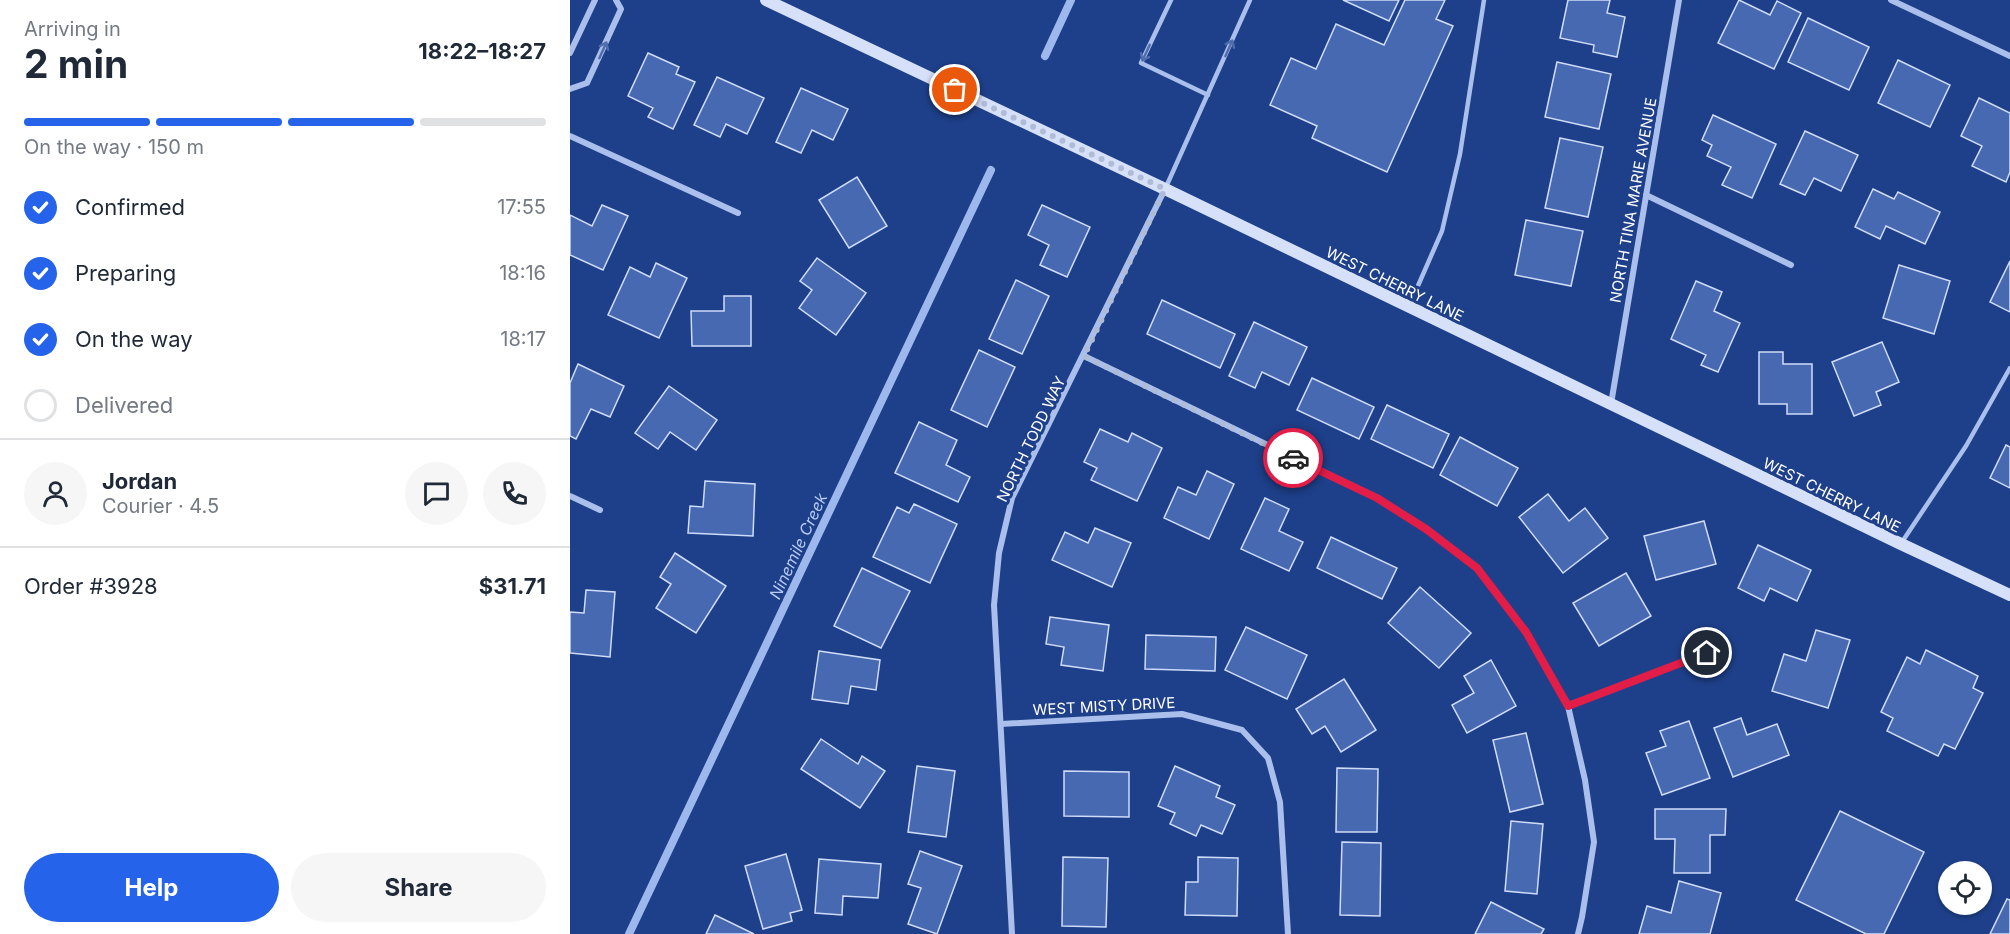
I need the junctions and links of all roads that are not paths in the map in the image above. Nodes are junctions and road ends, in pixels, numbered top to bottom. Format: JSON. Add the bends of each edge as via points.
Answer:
{"nodes":[{"id":1,"x":595,"y":0,"type":"edge"},
{"id":2,"x":616,"y":0,"type":"edge"},
{"id":3,"x":766,"y":0,"type":"edge"},
{"id":4,"x":1171,"y":0,"type":"edge"},
{"id":5,"x":1250,"y":0,"type":"edge"},
{"id":6,"x":1484,"y":0,"type":"edge"},
{"id":7,"x":1680,"y":0,"type":"edge"},
{"id":8,"x":1891,"y":0,"type":"edge"},
{"id":9,"x":570,"y":53,"type":"edge"},
{"id":10,"x":2010,"y":57,"type":"edge"},
{"id":11,"x":570,"y":89,"type":"edge"},
{"id":12,"x":1208,"y":95,"type":"junction"},
{"id":13,"x":570,"y":136,"type":"edge"},
{"id":14,"x":1165,"y":189,"type":"junction"},
{"id":15,"x":1646,"y":195,"type":"junction"},
{"id":16,"x":738,"y":213,"type":"dead end"},
{"id":17,"x":1791,"y":265,"type":"dead end"},
{"id":18,"x":1409,"y":307,"type":"junction"},
{"id":19,"x":1084,"y":356,"type":"junction"},
{"id":20,"x":2010,"y":368,"type":"edge"},
{"id":21,"x":1611,"y":404,"type":"junction"},
{"id":22,"x":570,"y":496,"type":"edge"},
{"id":23,"x":600,"y":510,"type":"dead end"},
{"id":24,"x":1901,"y":544,"type":"junction"},
{"id":25,"x":2010,"y":595,"type":"edge"},
{"id":26,"x":1707,"y":653,"type":"dead end"},
{"id":27,"x":1568,"y":706,"type":"junction"},
{"id":28,"x":1001,"y":724,"type":"junction"},
{"id":29,"x":1012,"y":934,"type":"edge"},
{"id":30,"x":1288,"y":934,"type":"edge"},
{"id":31,"x":1578,"y":934,"type":"edge"}],
"edges":[{"from":1,"to":9,"type":"street"},
{"from":11,"to":2,"type":"street","one_way":true,"via":[[587,83],[621,9]]},
{"from":3,"to":14,"type":"main road","name":"WEST CHERRY LANE"},
{"from":4,"to":12,"type":"lane","one_way":true,"via":[[1141,63]]},
{"from":12,"to":5,"type":"lane","one_way":true},
{"from":6,"to":18,"type":"lane","via":[[1460,154],[1442,231]]},
{"from":7,"to":15,"type":"street","name":"NORTH TINA MARIE AVENUE"},
{"from":8,"to":10,"type":"street"},
{"from":12,"to":14,"type":"lane"},
{"from":13,"to":16,"type":"street"},
{"from":14,"to":18,"type":"main road","name":"WEST CHERRY LANE"},
{"from":14,"to":19,"type":"street","name":"NORTH TODD WAY"},
{"from":15,"to":17,"type":"street"},
{"from":15,"to":21,"type":"street","name":"NORTH TINA MARIE AVENUE"},
{"from":18,"to":21,"type":"main road","name":"WEST CHERRY LANE"},
{"from":19,"to":27,"type":"street","via":[[1377,498],[1426,529],[1477,568],[1526,632]]},
{"from":19,"to":28,"type":"street","name":"NORTH TODD WAY","via":[[1012,498],[999,553],[994,605]]},
{"from":20,"to":24,"type":"lane"},
{"from":21,"to":24,"type":"main road","name":"WEST CHERRY LANE"},
{"from":22,"to":23,"type":"street"},
{"from":24,"to":25,"type":"main road","name":"WEST CHERRY LANE"},
{"from":26,"to":27,"type":"street"},
{"from":27,"to":31,"type":"street","via":[[1594,842]]},
{"from":28,"to":29,"type":"street","name":"NORTH TODD WAY"},
{"from":28,"to":30,"type":"street","name":"WEST MISTY DRIVE","via":[[1182,714],[1242,730],[1268,758],[1280,802]]}]}
